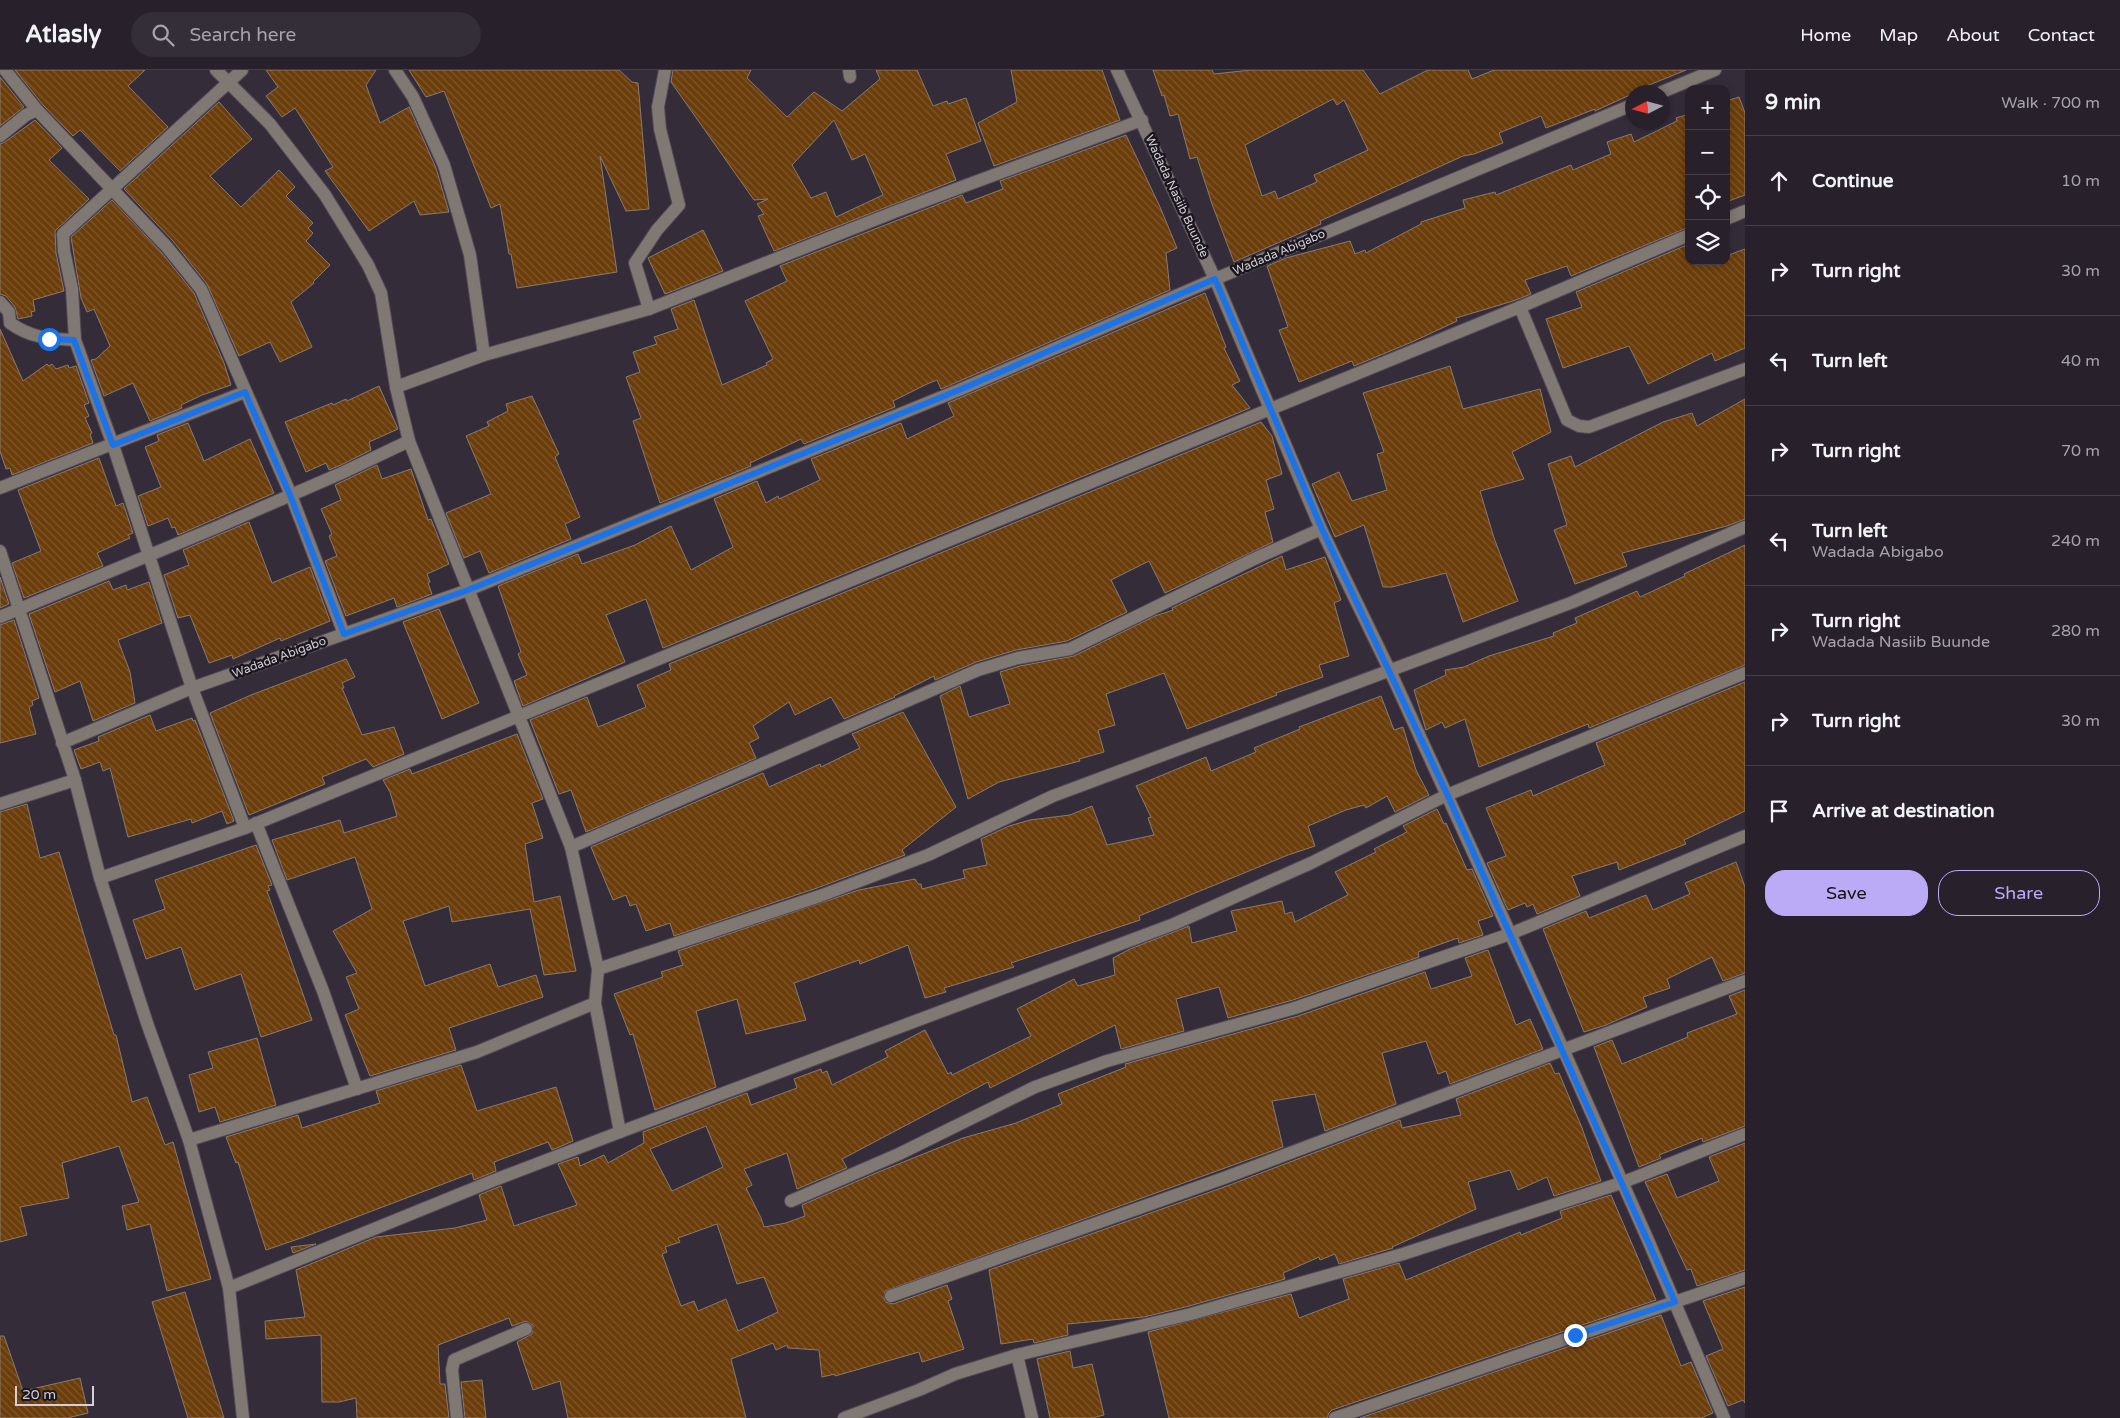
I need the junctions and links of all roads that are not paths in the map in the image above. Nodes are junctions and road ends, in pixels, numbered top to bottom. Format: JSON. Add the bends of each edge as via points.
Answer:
{"nodes":[{"id":1,"x":5,"y":70,"type":"edge"},
{"id":2,"x":216,"y":70,"type":"edge"},
{"id":3,"x":242,"y":70,"type":"edge"},
{"id":4,"x":394,"y":70,"type":"edge"},
{"id":5,"x":665,"y":70,"type":"edge"},
{"id":6,"x":1117,"y":70,"type":"edge"},
{"id":7,"x":1715,"y":70,"type":"edge"},
{"id":8,"x":227,"y":82,"type":"junction"},
{"id":9,"x":1670,"y":89,"type":"edge"},
{"id":10,"x":1625,"y":108,"type":"edge"},
{"id":11,"x":37,"y":110,"type":"junction"},
{"id":12,"x":1142,"y":120,"type":"junction"},
{"id":13,"x":0,"y":136,"type":"edge"},
{"id":14,"x":112,"y":189,"type":"junction"},
{"id":15,"x":1745,"y":211,"type":"edge"},
{"id":16,"x":1730,"y":217,"type":"edge"},
{"id":17,"x":1685,"y":237,"type":"edge"},
{"id":18,"x":1215,"y":279,"type":"junction"},
{"id":19,"x":0,"y":302,"type":"edge"},
{"id":20,"x":1520,"y":307,"type":"junction"},
{"id":21,"x":648,"y":309,"type":"junction"},
{"id":22,"x":74,"y":340,"type":"junction"},
{"id":23,"x":484,"y":355,"type":"junction"},
{"id":24,"x":1745,"y":369,"type":"edge"},
{"id":25,"x":396,"y":387,"type":"junction"},
{"id":26,"x":245,"y":392,"type":"junction"},
{"id":27,"x":1270,"y":408,"type":"junction"},
{"id":28,"x":409,"y":441,"type":"junction"},
{"id":29,"x":113,"y":445,"type":"junction"},
{"id":30,"x":0,"y":488,"type":"edge"},
{"id":31,"x":290,"y":495,"type":"junction"},
{"id":32,"x":1745,"y":527,"type":"edge"},
{"id":33,"x":1322,"y":529,"type":"junction"},
{"id":34,"x":0,"y":554,"type":"edge"},
{"id":35,"x":150,"y":554,"type":"junction"},
{"id":36,"x":468,"y":590,"type":"junction"},
{"id":37,"x":20,"y":610,"type":"junction"},
{"id":38,"x":0,"y":618,"type":"edge"},
{"id":39,"x":344,"y":634,"type":"junction"},
{"id":40,"x":1390,"y":671,"type":"junction"},
{"id":41,"x":1745,"y":673,"type":"edge"},
{"id":42,"x":192,"y":688,"type":"junction"},
{"id":43,"x":518,"y":717,"type":"junction"},
{"id":44,"x":62,"y":743,"type":"junction"},
{"id":45,"x":75,"y":780,"type":"junction"},
{"id":46,"x":1447,"y":794,"type":"junction"},
{"id":47,"x":0,"y":804,"type":"edge"},
{"id":48,"x":251,"y":825,"type":"junction"},
{"id":49,"x":1745,"y":836,"type":"edge"},
{"id":50,"x":571,"y":847,"type":"junction"},
{"id":51,"x":100,"y":878,"type":"junction"},
{"id":52,"x":1510,"y":934,"type":"junction"},
{"id":53,"x":598,"y":969,"type":"junction"},
{"id":54,"x":1745,"y":981,"type":"edge"},
{"id":55,"x":595,"y":1003,"type":"junction"},
{"id":56,"x":1563,"y":1049,"type":"junction"},
{"id":57,"x":357,"y":1089,"type":"junction"},
{"id":58,"x":620,"y":1132,"type":"junction"},
{"id":59,"x":1745,"y":1134,"type":"edge"},
{"id":60,"x":189,"y":1140,"type":"junction"},
{"id":61,"x":1622,"y":1183,"type":"junction"},
{"id":62,"x":791,"y":1201,"type":"dead end"},
{"id":63,"x":1745,"y":1278,"type":"edge"},
{"id":64,"x":229,"y":1288,"type":"junction"},
{"id":65,"x":891,"y":1296,"type":"dead end"},
{"id":66,"x":1675,"y":1302,"type":"junction"},
{"id":67,"x":526,"y":1329,"type":"dead end"},
{"id":68,"x":1017,"y":1355,"type":"junction"},
{"id":69,"x":244,"y":1418,"type":"edge"},
{"id":70,"x":457,"y":1418,"type":"edge"},
{"id":71,"x":844,"y":1418,"type":"edge"},
{"id":72,"x":1032,"y":1418,"type":"edge"},
{"id":73,"x":1335,"y":1418,"type":"edge"},
{"id":74,"x":1724,"y":1418,"type":"edge"}],
"edges":[{"from":1,"to":11,"type":"street"},
{"from":2,"to":8,"type":"street"},
{"from":3,"to":8,"type":"street"},
{"from":4,"to":23,"type":"street","via":[[413,98],[444,165],[470,255]]},
{"from":5,"to":21,"type":"street","via":[[658,107],[660,129],[679,205],[634,263]]},
{"from":6,"to":12,"type":"street","name":"Wadada Nasiib Buunde"},
{"from":7,"to":9,"type":"street"},
{"from":8,"to":14,"type":"street"},
{"from":8,"to":25,"type":"street","via":[[270,124],[319,187],[368,265],[381,293]]},
{"from":10,"to":18,"type":"street","name":"Wadada Abigabo"},
{"from":11,"to":13,"type":"street"},
{"from":11,"to":14,"type":"street"},
{"from":12,"to":18,"type":"street","name":"Wadada Nasiib Buunde"},
{"from":12,"to":21,"type":"street","via":[[897,210]]},
{"from":14,"to":22,"type":"street","via":[[63,234],[72,289]]},
{"from":14,"to":26,"type":"street","via":[[167,247],[201,289]]},
{"from":15,"to":16,"type":"street"},
{"from":17,"to":20,"type":"street"},
{"from":18,"to":27,"type":"street","name":"Wadada Nasiib Buunde"},
{"from":18,"to":36,"type":"street","name":"Wadada Abigabo","via":[[959,390]]},
{"from":19,"to":22,"type":"street","via":[[9,312],[10,323],[24,333]]},
{"from":20,"to":24,"type":"street","via":[[1567,420],[1579,426],[1589,427]]},
{"from":20,"to":27,"type":"street"},
{"from":21,"to":23,"type":"street"},
{"from":22,"to":29,"type":"street"},
{"from":23,"to":25,"type":"street"},
{"from":25,"to":28,"type":"street"},
{"from":26,"to":29,"type":"street"},
{"from":26,"to":31,"type":"street"},
{"from":27,"to":33,"type":"street","name":"Wadada Nasiib Buunde"},
{"from":27,"to":43,"type":"street"},
{"from":28,"to":31,"type":"street"},
{"from":28,"to":36,"type":"street"},
{"from":29,"to":30,"type":"street"},
{"from":29,"to":35,"type":"street"},
{"from":31,"to":35,"type":"street"},
{"from":31,"to":39,"type":"street"},
{"from":32,"to":40,"type":"street","via":[[1573,602]]},
{"from":33,"to":40,"type":"street","name":"Wadada Nasiib Buunde"},
{"from":33,"to":50,"type":"street","via":[[1070,649],[1018,658],[978,670]]},
{"from":34,"to":37,"type":"street"},
{"from":35,"to":37,"type":"street"},
{"from":35,"to":42,"type":"street"},
{"from":36,"to":39,"type":"street","name":"Wadada Abigabo"},
{"from":36,"to":43,"type":"street"},
{"from":37,"to":38,"type":"street"},
{"from":37,"to":44,"type":"street"},
{"from":39,"to":42,"type":"street","name":"Wadada Abigabo"},
{"from":40,"to":46,"type":"street","name":"Wadada Nasiib Buunde"},
{"from":40,"to":53,"type":"street","via":[[1053,796],[928,855],[820,896]]},
{"from":41,"to":46,"type":"street"},
{"from":42,"to":44,"type":"street","name":"Wadada Abigabo"},
{"from":42,"to":48,"type":"street"},
{"from":43,"to":48,"type":"street"},
{"from":43,"to":50,"type":"street"},
{"from":44,"to":45,"type":"street"},
{"from":45,"to":47,"type":"street"},
{"from":45,"to":51,"type":"street"},
{"from":46,"to":52,"type":"street","name":"Wadada Nasiib Buunde"},
{"from":46,"to":58,"type":"street","via":[[1311,863],[1174,924]]},
{"from":48,"to":51,"type":"street"},
{"from":48,"to":57,"type":"street","via":[[323,991]]},
{"from":49,"to":52,"type":"street"},
{"from":50,"to":53,"type":"street"},
{"from":51,"to":60,"type":"street"},
{"from":52,"to":56,"type":"street","name":"Wadada Nasiib Buunde"},
{"from":52,"to":62,"type":"street","via":[[1295,1008],[1107,1061],[1036,1087],[899,1154]]},
{"from":53,"to":55,"type":"street"},
{"from":54,"to":56,"type":"street"},
{"from":55,"to":57,"type":"street","via":[[477,1052]]},
{"from":55,"to":58,"type":"street"},
{"from":56,"to":61,"type":"street","name":"Wadada Nasiib Buunde"},
{"from":56,"to":65,"type":"street","via":[[1224,1178]]},
{"from":57,"to":60,"type":"street"},
{"from":58,"to":64,"type":"street"},
{"from":59,"to":61,"type":"street"},
{"from":60,"to":64,"type":"street"},
{"from":61,"to":66,"type":"street","name":"Wadada Nasiib Buunde"},
{"from":61,"to":68,"type":"street","via":[[1403,1254],[1191,1314]]},
{"from":63,"to":66,"type":"street"},
{"from":64,"to":69,"type":"street"},
{"from":66,"to":73,"type":"street"},
{"from":66,"to":74,"type":"street","name":"Wadada Nasiib Buunde"},
{"from":67,"to":70,"type":"street","via":[[454,1360],[452,1370]]},
{"from":68,"to":71,"type":"street","via":[[955,1374]]},
{"from":68,"to":72,"type":"street"}]}
